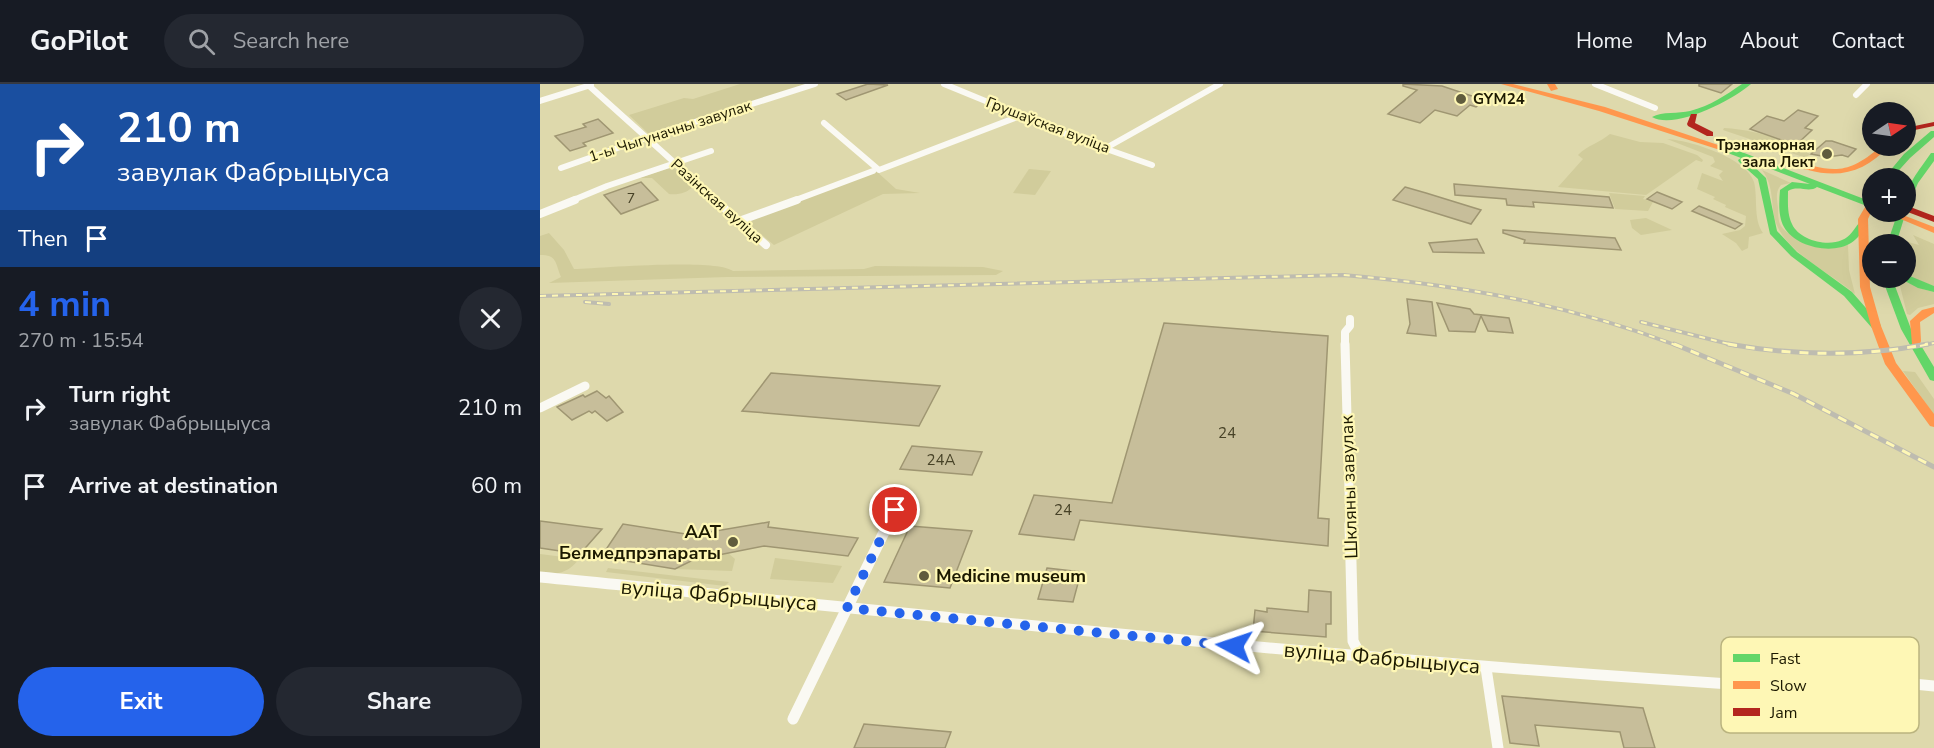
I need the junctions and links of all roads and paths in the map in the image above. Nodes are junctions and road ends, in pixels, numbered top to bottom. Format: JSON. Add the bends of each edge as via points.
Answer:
{"nodes":[{"id":1,"x":589,"y":84,"type":"edge"},
{"id":2,"x":815,"y":84,"type":"edge"},
{"id":3,"x":944,"y":84,"type":"edge"},
{"id":4,"x":1220,"y":84,"type":"edge"},
{"id":5,"x":1505,"y":84,"type":"edge"},
{"id":6,"x":1535,"y":84,"type":"edge"},
{"id":7,"x":1595,"y":84,"type":"edge"},
{"id":8,"x":1747,"y":84,"type":"edge"},
{"id":9,"x":1867,"y":84,"type":"edge"},
{"id":10,"x":1552,"y":86,"type":"edge"},
{"id":11,"x":1856,"y":95,"type":"dead end"},
{"id":12,"x":540,"y":101,"type":"edge"},
{"id":13,"x":1656,"y":112,"type":"junction"},
{"id":14,"x":1020,"y":116,"type":"junction"},
{"id":15,"x":1694,"y":116,"type":"junction"},
{"id":16,"x":824,"y":123,"type":"dead end"},
{"id":17,"x":1934,"y":124,"type":"edge"},
{"id":18,"x":1916,"y":128,"type":"edge"},
{"id":19,"x":1934,"y":133,"type":"edge"},
{"id":20,"x":1707,"y":137,"type":"junction"},
{"id":21,"x":646,"y":138,"type":"junction"},
{"id":22,"x":1106,"y":148,"type":"junction"},
{"id":23,"x":711,"y":151,"type":"dead end"},
{"id":24,"x":1874,"y":156,"type":"edge"},
{"id":25,"x":1933,"y":157,"type":"edge"},
{"id":26,"x":1786,"y":161,"type":"junction"},
{"id":27,"x":674,"y":163,"type":"junction"},
{"id":28,"x":1152,"y":165,"type":"dead end"},
{"id":29,"x":561,"y":168,"type":"dead end"},
{"id":30,"x":1897,"y":168,"type":"edge"},
{"id":31,"x":876,"y":170,"type":"junction"},
{"id":32,"x":1916,"y":182,"type":"edge"},
{"id":33,"x":1862,"y":191,"type":"edge"},
{"id":34,"x":1851,"y":197,"type":"junction"},
{"id":35,"x":1862,"y":201,"type":"edge"},
{"id":36,"x":1916,"y":209,"type":"edge"},
{"id":37,"x":1916,"y":211,"type":"edge"},
{"id":38,"x":1934,"y":213,"type":"edge"},
{"id":39,"x":540,"y":214,"type":"edge"},
{"id":40,"x":1934,"y":219,"type":"edge"},
{"id":41,"x":739,"y":221,"type":"junction"},
{"id":42,"x":1862,"y":222,"type":"joint"},
{"id":43,"x":1914,"y":222,"type":"edge"},
{"id":44,"x":1934,"y":230,"type":"edge"},
{"id":45,"x":766,"y":245,"type":"dead end"},
{"id":46,"x":1916,"y":283,"type":"edge"},
{"id":47,"x":1890,"y":288,"type":"edge"},
{"id":48,"x":1934,"y":289,"type":"edge"},
{"id":49,"x":1934,"y":310,"type":"edge"},
{"id":50,"x":1350,"y":319,"type":"dead end"},
{"id":51,"x":1876,"y":326,"type":"junction"},
{"id":52,"x":1918,"y":352,"type":"junction"},
{"id":53,"x":1934,"y":377,"type":"edge"},
{"id":54,"x":585,"y":386,"type":"dead end"},
{"id":55,"x":540,"y":408,"type":"edge"},
{"id":56,"x":1934,"y":423,"type":"edge"},
{"id":57,"x":895,"y":510,"type":"dead end"},
{"id":58,"x":540,"y":577,"type":"edge"},
{"id":59,"x":847,"y":608,"type":"junction"},
{"id":60,"x":1360,"y":656,"type":"junction"},
{"id":61,"x":1486,"y":668,"type":"junction"},
{"id":62,"x":1721,"y":684,"type":"edge"},
{"id":63,"x":1919,"y":684,"type":"edge"},
{"id":64,"x":1934,"y":686,"type":"edge"},
{"id":65,"x":793,"y":719,"type":"dead end"},
{"id":66,"x":1498,"y":748,"type":"edge"}],
"edges":[{"from":1,"to":12,"type":"street"},
{"from":1,"to":21,"type":"street","name":"Разінская вуліца"},
{"from":2,"to":21,"type":"street","name":"1-ы Чыгуначны завулак"},
{"from":3,"to":14,"type":"street","name":"Грушаўская вуліца"},
{"from":4,"to":22,"type":"street"},
{"from":5,"to":20,"type":"main road"},
{"from":6,"to":10,"type":"main road"},
{"from":7,"to":13,"type":"street"},
{"from":8,"to":15,"type":"main road"},
{"from":9,"to":11,"type":"street"},
{"from":10,"to":13,"type":"main road"},
{"from":13,"to":15,"type":"main road","via":[[1678,118]]},
{"from":13,"to":20,"type":"main road"},
{"from":14,"to":22,"type":"street","name":"Грушаўская вуліца"},
{"from":14,"to":31,"type":"street"},
{"from":15,"to":20,"type":"main road","via":[[1691,124]]},
{"from":16,"to":31,"type":"street"},
{"from":17,"to":18,"type":"main road"},
{"from":19,"to":30,"type":"main road"},
{"from":20,"to":26,"type":"main road"},
{"from":20,"to":34,"type":"main road"},
{"from":20,"to":51,"type":"main road","via":[[1758,172],[1764,181],[1773,232],[1801,260],[1848,294]]},
{"from":21,"to":27,"type":"street","name":"Разінская вуліца"},
{"from":21,"to":29,"type":"street","name":"1-ы Чыгуначны завулак"},
{"from":22,"to":28,"type":"street","name":"Грушаўская вуліца"},
{"from":23,"to":27,"type":"street"},
{"from":24,"to":26,"type":"main road","via":[[1851,171],[1825,171]]},
{"from":25,"to":32,"type":"main road"},
{"from":26,"to":33,"type":"main road"},
{"from":27,"to":39,"type":"street"},
{"from":27,"to":41,"type":"street","name":"Разінская вуліца"},
{"from":31,"to":41,"type":"street"},
{"from":34,"to":35,"type":"main road"},
{"from":34,"to":42,"type":"main road","via":[[1808,186],[1786,188],[1783,194],[1788,226],[1806,239],[1832,244],[1848,241]]},
{"from":36,"to":38,"type":"main road"},
{"from":37,"to":40,"type":"main road"},
{"from":41,"to":45,"type":"street","name":"Разінская вуліца"},
{"from":42,"to":51,"type":"main road","via":[[1865,287]]},
{"from":43,"to":44,"type":"main road"},
{"from":46,"to":48,"type":"main road"},
{"from":47,"to":52,"type":"main road"},
{"from":49,"to":52,"type":"main road","via":[[1914,325]]},
{"from":50,"to":60,"type":"street","name":"Шкляны завулак","via":[[1345,332],[1345,416],[1353,641]]},
{"from":51,"to":56,"type":"main road","via":[[1891,364]]},
{"from":52,"to":53,"type":"main road"},
{"from":54,"to":55,"type":"street"},
{"from":57,"to":59,"type":"street"},
{"from":58,"to":59,"type":"street","name":"вуліца Фабрыцыуса"},
{"from":59,"to":60,"type":"street","name":"вуліца Фабрыцыуса"},
{"from":59,"to":65,"type":"street"},
{"from":60,"to":61,"type":"street","name":"вуліца Фабрыцыуса"},
{"from":61,"to":62,"type":"street","name":"вуліца Фабрыцыуса"},
{"from":61,"to":66,"type":"street"},
{"from":63,"to":64,"type":"street","name":"вуліца Фабрыцыуса"}]}
